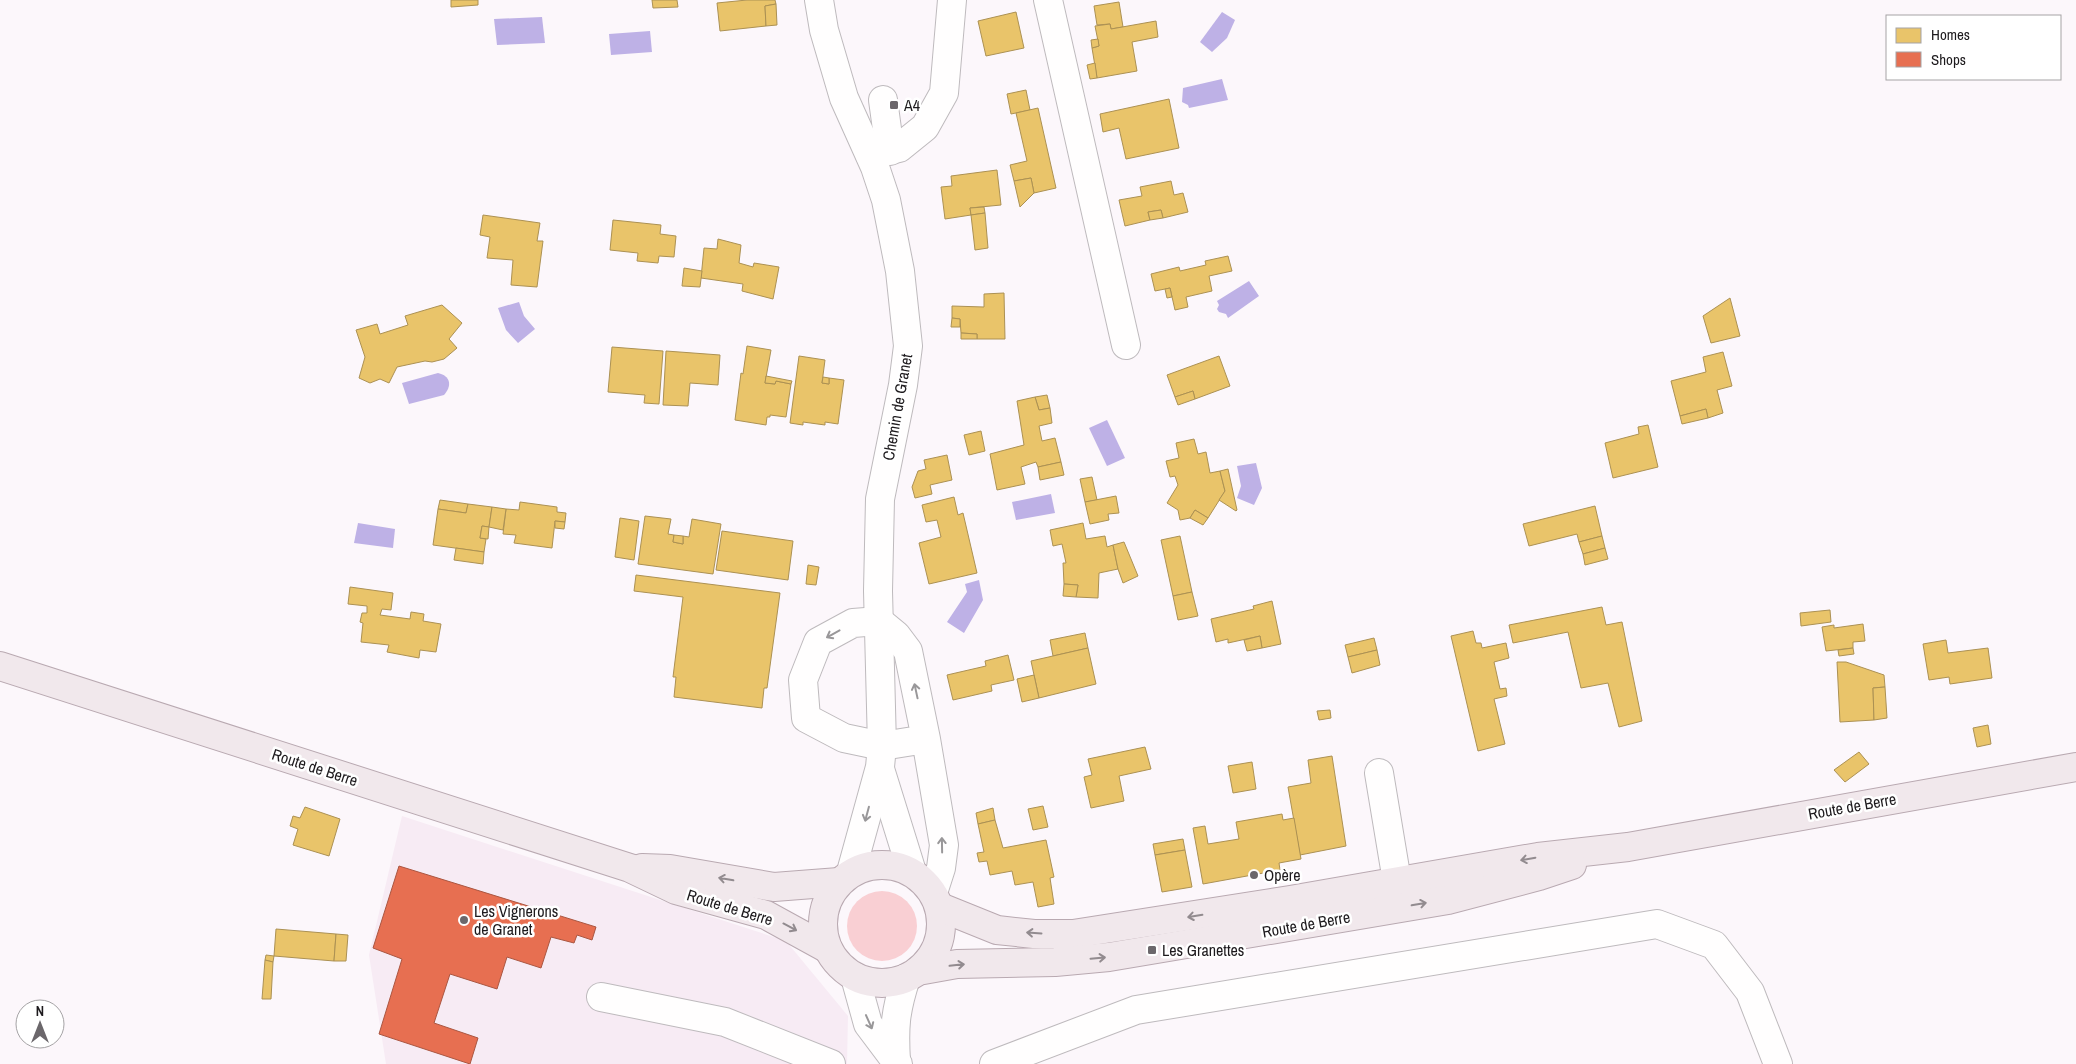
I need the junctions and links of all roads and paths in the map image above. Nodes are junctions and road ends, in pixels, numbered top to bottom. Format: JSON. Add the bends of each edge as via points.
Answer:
{"nodes":[{"id":1,"x":819,"y":0,"type":"edge"},
{"id":2,"x":952,"y":0,"type":"edge"},
{"id":3,"x":1048,"y":0,"type":"edge"},
{"id":4,"x":883,"y":100,"type":"dead end"},
{"id":5,"x":880,"y":153,"type":"junction"},
{"id":6,"x":1126,"y":346,"type":"dead end"},
{"id":7,"x":879,"y":620,"type":"junction"},
{"id":8,"x":0,"y":666,"type":"edge"},
{"id":9,"x":926,"y":739,"type":"junction"},
{"id":10,"x":881,"y":756,"type":"junction"},
{"id":11,"x":2076,"y":768,"type":"edge"},
{"id":12,"x":1379,"y":773,"type":"dead end"},
{"id":13,"x":1628,"y":847,"type":"junction"},
{"id":14,"x":630,"y":868,"type":"junction"},
{"id":15,"x":912,"y":872,"type":"junction"},
{"id":16,"x":845,"y":877,"type":"junction"},
{"id":17,"x":1396,"y":882,"type":"junction"},
{"id":18,"x":937,"y":900,"type":"junction"},
{"id":19,"x":1199,"y":942,"type":"junction"},
{"id":20,"x":828,"y":949,"type":"junction"},
{"id":21,"x":912,"y":975,"type":"junction"},
{"id":22,"x":855,"y":977,"type":"junction"},
{"id":23,"x":601,"y":997,"type":"dead end"},
{"id":24,"x":897,"y":1063,"type":"edge"},
{"id":25,"x":831,"y":1064,"type":"edge"},
{"id":26,"x":994,"y":1064,"type":"edge"},
{"id":27,"x":1778,"y":1064,"type":"edge"}],
"edges":[{"from":1,"to":5,"type":"street","name":"Chemin de Granet","via":[[824,30],[844,98]]},
{"from":2,"to":5,"type":"street","via":[[944,93],[925,127],[900,148]]},
{"from":3,"to":6,"type":"street"},
{"from":4,"to":5,"type":"street"},
{"from":5,"to":7,"type":"street","name":"Chemin de Granet","via":[[900,270],[908,346],[880,499]]},
{"from":9,"to":7,"type":"street","one_way":true,"via":[[908,651]]},
{"from":7,"to":10,"type":"street","name":"Chemin de Granet"},
{"from":7,"to":10,"type":"street","one_way":true,"via":[[853,623],[818,642],[803,680],[806,718]]},
{"from":8,"to":14,"type":"main road","name":"Route de Berre"},
{"from":9,"to":10,"type":"street"},
{"from":18,"to":9,"type":"street","one_way":true,"via":[[944,845]]},
{"from":10,"to":15,"type":"street","name":"Chemin de Granet"},
{"from":10,"to":16,"type":"street","name":"Chemin de Granet","one_way":true},
{"from":11,"to":13,"type":"main road","name":"Route de Berre"},
{"from":12,"to":17,"type":"street"},
{"from":13,"to":17,"type":"main road","name":"Route de Berre","one_way":true,"via":[[1538,857]]},
{"from":19,"to":13,"type":"main road","name":"Route de Berre","one_way":true,"via":[[1448,900],[1539,876]]},
{"from":16,"to":14,"type":"main road","name":"Route de Berre","one_way":true,"via":[[774,887],[670,869]]},
{"from":14,"to":20,"type":"main road","name":"Route de Berre","one_way":true,"via":[[676,890],[766,914]]},
{"from":15,"to":16,"type":"main road","via":[[882,864],[866,866]]},
{"from":15,"to":18,"type":"main road","via":[[924,881]]},
{"from":16,"to":20,"type":"main road","via":[[828,897],[823,914],[823,932]]},
{"from":17,"to":18,"type":"main road","name":"Route de Berre","one_way":true,"via":[[1073,934],[997,930]]},
{"from":17,"to":19,"type":"street","via":[[1395,892],[1387,896],[1220,926]]},
{"from":18,"to":21,"type":"main road","via":[[942,921],[941,936],[929,961]]},
{"from":21,"to":19,"type":"main road","name":"Route de Berre","one_way":true,"via":[[957,964],[1055,962]]},
{"from":20,"to":22,"type":"main road","via":[[839,965]]},
{"from":21,"to":22,"type":"main road","via":[[889,983]]},
{"from":21,"to":24,"type":"street","via":[[897,1004],[894,1025]]},
{"from":22,"to":24,"type":"street","one_way":true,"via":[[868,1024]]},
{"from":23,"to":25,"type":"street","via":[[725,1022]]},
{"from":26,"to":27,"type":"street","via":[[1136,1010],[1657,924],[1714,945],[1750,992]]}]}
